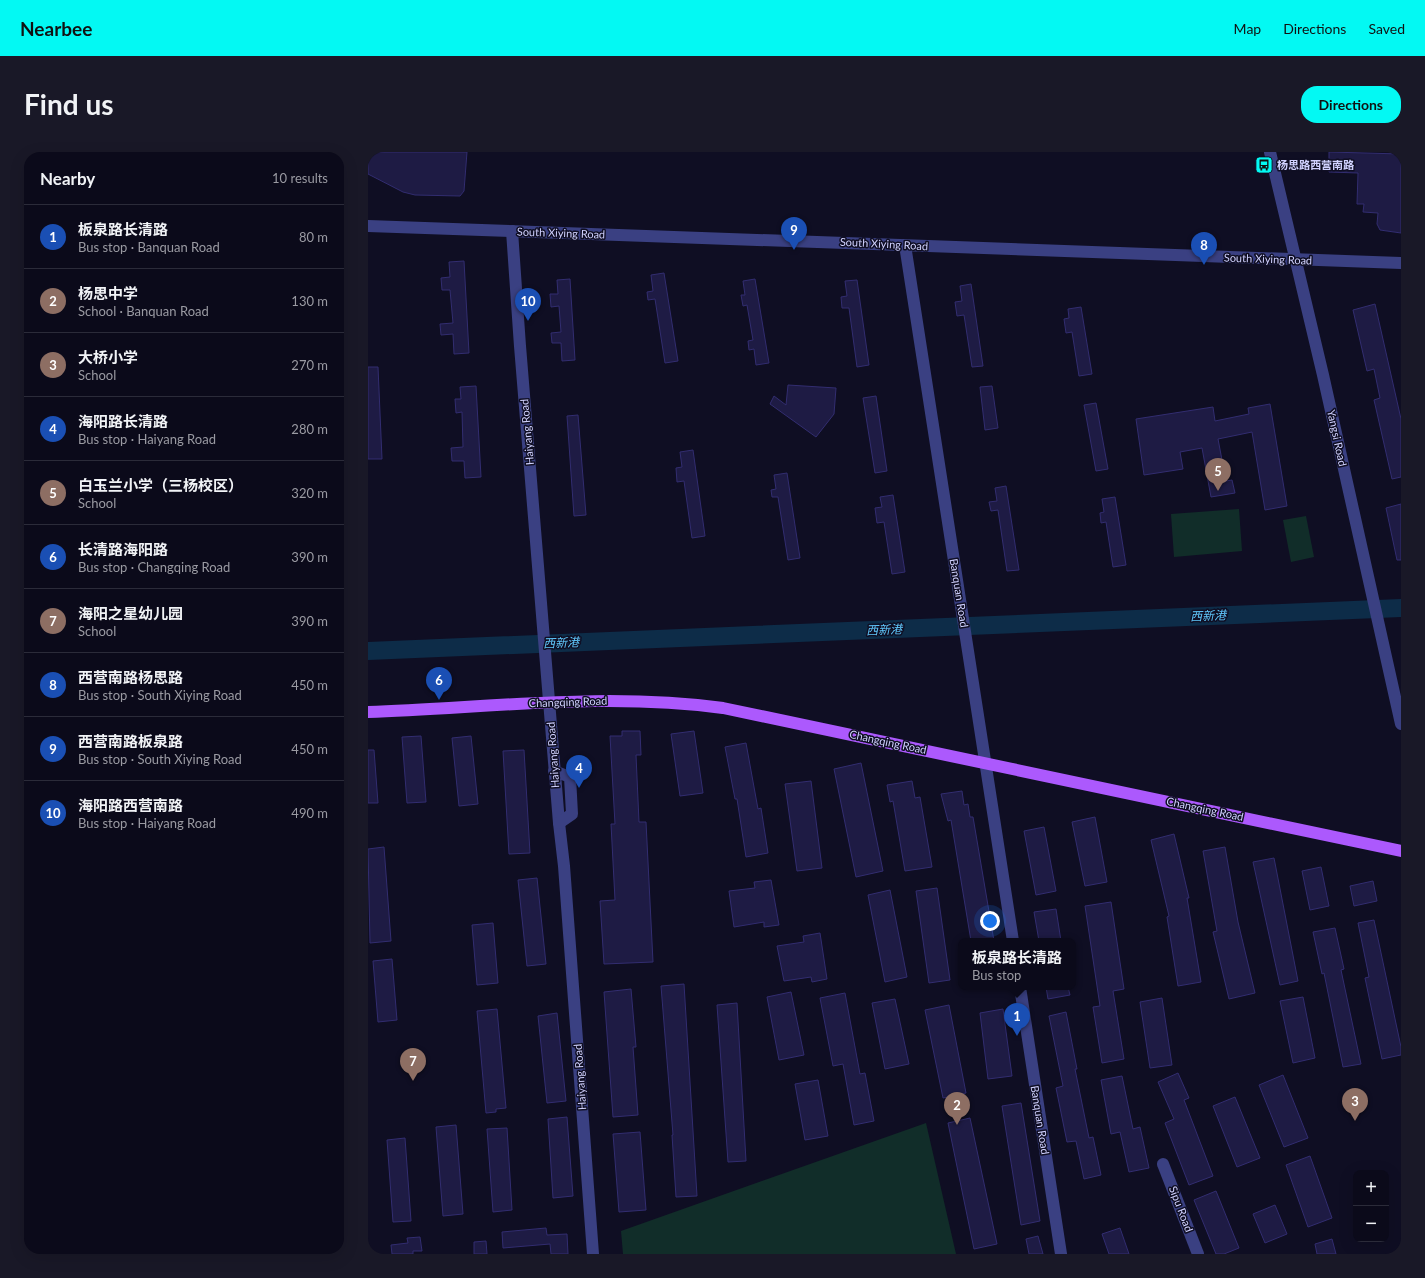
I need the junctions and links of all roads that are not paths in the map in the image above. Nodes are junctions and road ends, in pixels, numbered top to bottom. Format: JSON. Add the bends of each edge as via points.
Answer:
{"nodes":[{"id":1,"x":1270,"y":152,"type":"edge"},
{"id":2,"x":368,"y":226,"type":"edge"},
{"id":3,"x":512,"y":231,"type":"junction"},
{"id":4,"x":905,"y":245,"type":"junction"},
{"id":5,"x":1295,"y":259,"type":"junction"},
{"id":6,"x":1401,"y":263,"type":"edge"},
{"id":7,"x":549,"y":703,"type":"junction"},
{"id":8,"x":368,"y":712,"type":"edge"},
{"id":9,"x":1401,"y":724,"type":"edge"},
{"id":10,"x":985,"y":762,"type":"junction"},
{"id":11,"x":1401,"y":851,"type":"edge"},
{"id":12,"x":1013,"y":938,"type":"edge"},
{"id":13,"x":1020,"y":990,"type":"edge"},
{"id":14,"x":1163,"y":1164,"type":"dead end"},
{"id":15,"x":593,"y":1254,"type":"edge"},
{"id":16,"x":1061,"y":1254,"type":"edge"},
{"id":17,"x":1198,"y":1254,"type":"edge"}],
"edges":[{"from":1,"to":5,"type":"street","name":"Yangsi Road"},
{"from":2,"to":3,"type":"street","name":"South Xiying Road"},
{"from":3,"to":4,"type":"street","name":"South Xiying Road"},
{"from":3,"to":7,"type":"street","name":"Haiyang Road"},
{"from":4,"to":5,"type":"street","name":"South Xiying Road"},
{"from":4,"to":10,"type":"street","name":"Banquan Road"},
{"from":5,"to":6,"type":"street","name":"South Xiying Road"},
{"from":5,"to":9,"type":"street","name":"Yangsi Road"},
{"from":7,"to":8,"type":"main road","name":"Changqing Road"},
{"from":7,"to":10,"type":"main road","name":"Changqing Road","via":[[643,700],[690,703]]},
{"from":7,"to":15,"type":"street","name":"Haiyang Road"},
{"from":10,"to":11,"type":"main road","name":"Changqing Road"},
{"from":10,"to":12,"type":"street","name":"Banquan Road"},
{"from":13,"to":16,"type":"street","name":"Banquan Road"},
{"from":14,"to":17,"type":"street","name":"Sipu Road"}]}
